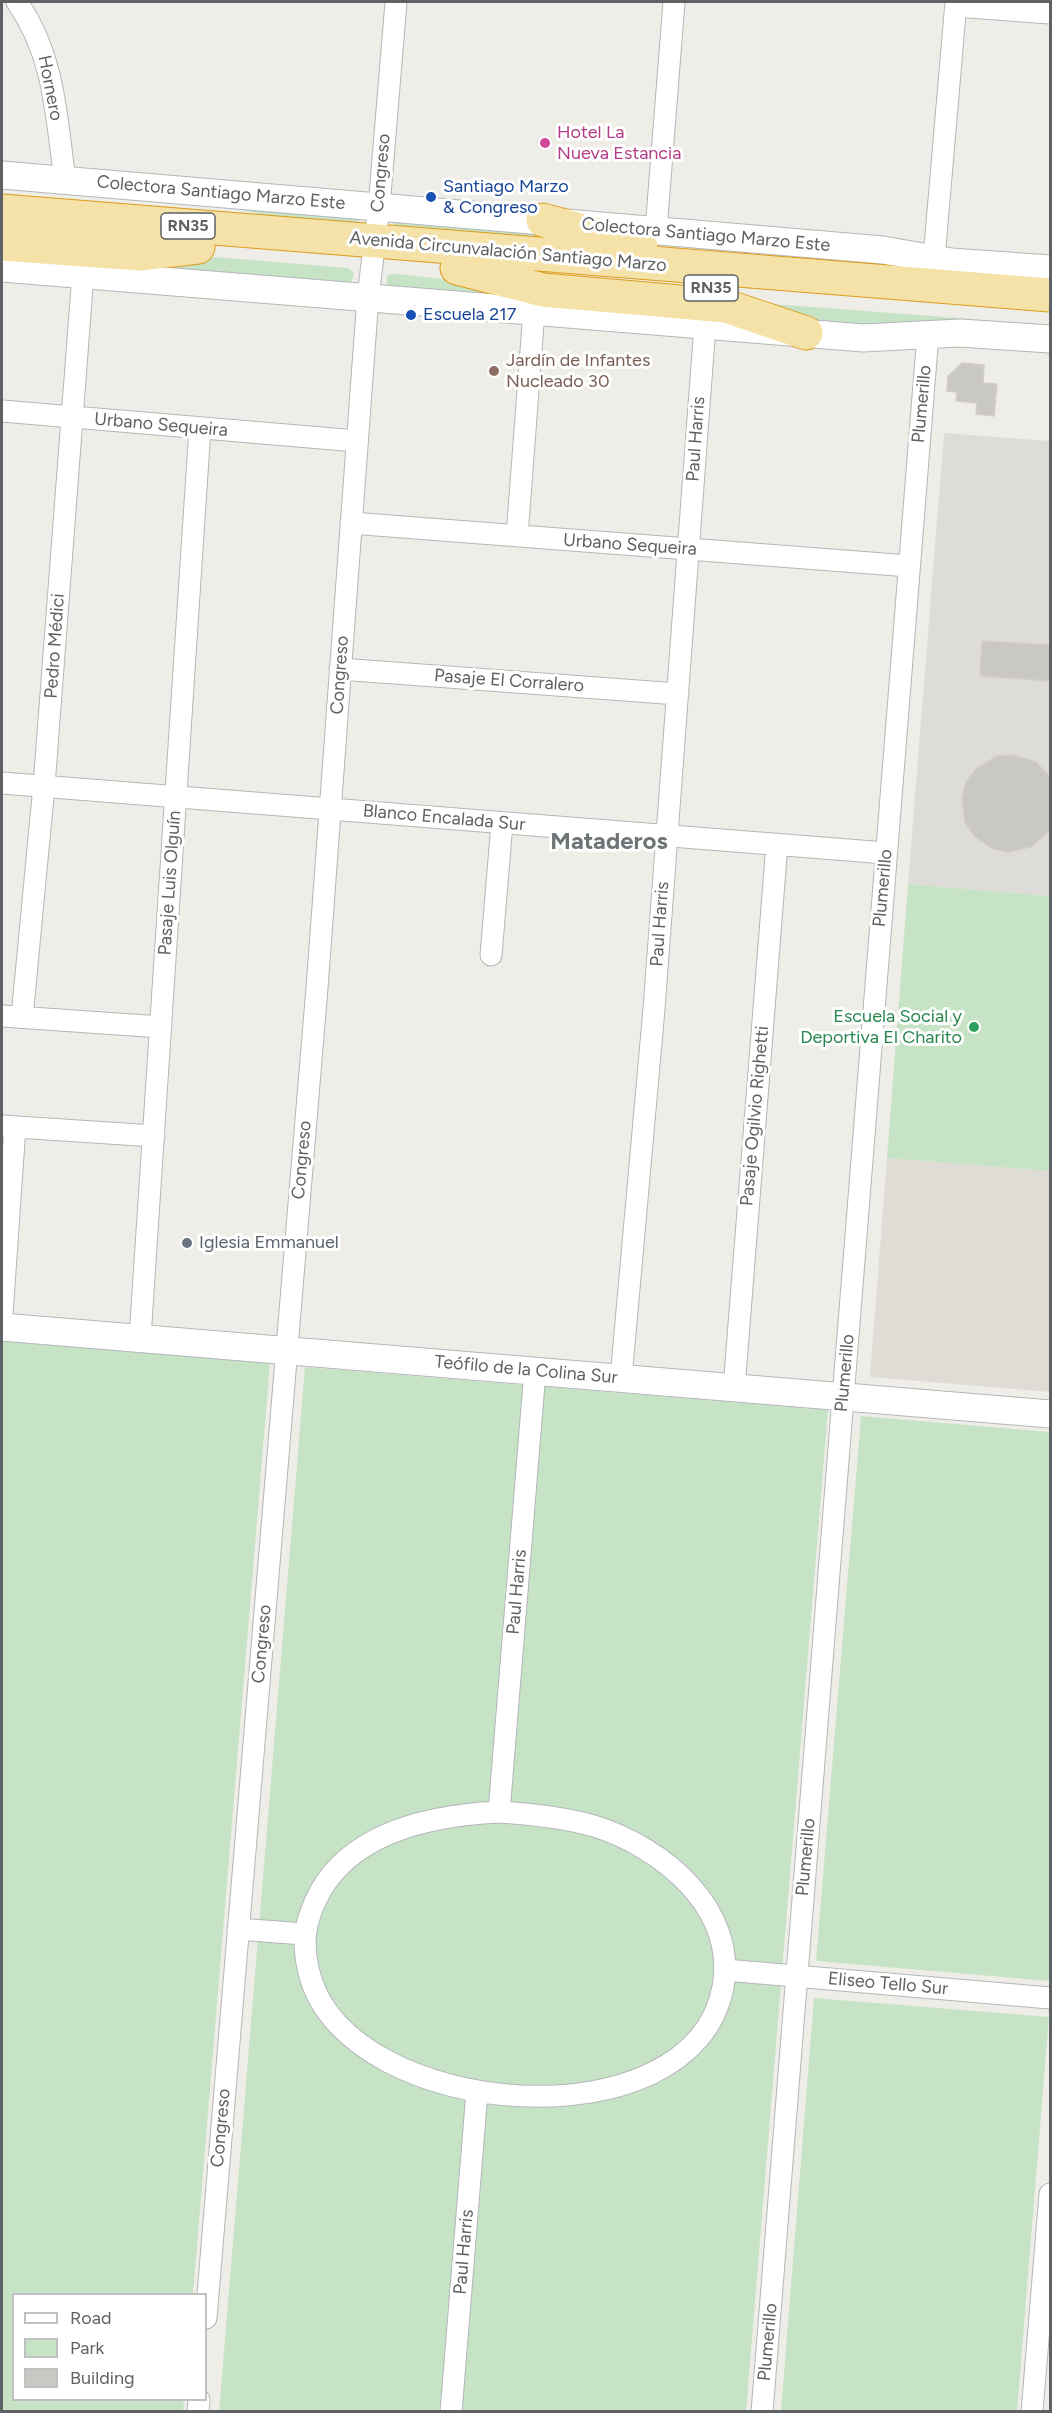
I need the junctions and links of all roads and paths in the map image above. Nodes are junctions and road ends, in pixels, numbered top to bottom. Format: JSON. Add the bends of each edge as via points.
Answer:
{"nodes":[{"id":1,"x":17,"y":2,"type":"edge"},
{"id":2,"x":396,"y":2,"type":"edge"},
{"id":3,"x":674,"y":2,"type":"edge"},
{"id":4,"x":956,"y":4,"type":"edge"},
{"id":5,"x":1050,"y":13,"type":"edge"},
{"id":6,"x":2,"y":174,"type":"edge"},
{"id":7,"x":65,"y":180,"type":"junction"},
{"id":8,"x":2,"y":190,"type":"edge"},
{"id":9,"x":379,"y":207,"type":"junction"},
{"id":10,"x":2,"y":211,"type":"edge"},
{"id":11,"x":543,"y":220,"type":"junction"},
{"id":12,"x":656,"y":230,"type":"junction"},
{"id":13,"x":2,"y":231,"type":"edge"},
{"id":14,"x":306,"y":235,"type":"junction"},
{"id":15,"x":2,"y":244,"type":"edge"},
{"id":16,"x":198,"y":247,"type":"junction"},
{"id":17,"x":373,"y":251,"type":"junction"},
{"id":18,"x":2,"y":268,"type":"edge"},
{"id":19,"x":457,"y":268,"type":"junction"},
{"id":20,"x":1050,"y":269,"type":"edge"},
{"id":21,"x":932,"y":272,"type":"junction"},
{"id":22,"x":83,"y":274,"type":"junction"},
{"id":23,"x":1050,"y":295,"type":"edge"},
{"id":24,"x":368,"y":297,"type":"junction"},
{"id":25,"x":534,"y":311,"type":"junction"},
{"id":26,"x":1050,"y":316,"type":"edge"},
{"id":27,"x":705,"y":325,"type":"junction"},
{"id":28,"x":806,"y":333,"type":"junction"},
{"id":29,"x":928,"y":334,"type":"junction"},
{"id":30,"x":1050,"y":339,"type":"edge"},
{"id":31,"x":2,"y":411,"type":"edge"},
{"id":32,"x":72,"y":417,"type":"junction"},
{"id":33,"x":200,"y":428,"type":"junction"},
{"id":34,"x":357,"y":441,"type":"junction"},
{"id":35,"x":351,"y":523,"type":"junction"},
{"id":36,"x":517,"y":536,"type":"junction"},
{"id":37,"x":688,"y":549,"type":"junction"},
{"id":38,"x":909,"y":566,"type":"junction"},
{"id":39,"x":340,"y":669,"type":"junction"},
{"id":40,"x":678,"y":694,"type":"junction"},
{"id":41,"x":2,"y":783,"type":"edge"},
{"id":42,"x":44,"y":786,"type":"junction"},
{"id":43,"x":176,"y":797,"type":"junction"},
{"id":44,"x":330,"y":809,"type":"junction"},
{"id":45,"x":502,"y":822,"type":"junction"},
{"id":46,"x":667,"y":836,"type":"junction"},
{"id":47,"x":777,"y":844,"type":"junction"},
{"id":48,"x":886,"y":853,"type":"junction"},
{"id":49,"x":491,"y":956,"type":"dead end"},
{"id":50,"x":12,"y":1016,"type":"edge"},
{"id":51,"x":161,"y":1028,"type":"junction"},
{"id":52,"x":8,"y":1127,"type":"edge"},
{"id":53,"x":154,"y":1136,"type":"junction"},
{"id":54,"x":2,"y":1314,"type":"edge"},
{"id":55,"x":2,"y":1327,"type":"edge"},
{"id":56,"x":140,"y":1338,"type":"junction"},
{"id":57,"x":286,"y":1350,"type":"junction"},
{"id":58,"x":535,"y":1371,"type":"junction"},
{"id":59,"x":621,"y":1378,"type":"junction"},
{"id":60,"x":734,"y":1388,"type":"junction"},
{"id":61,"x":843,"y":1397,"type":"junction"},
{"id":62,"x":1050,"y":1414,"type":"edge"},
{"id":63,"x":499,"y":1812,"type":"junction"},
{"id":64,"x":238,"y":1929,"type":"junction"},
{"id":65,"x":304,"y":1934,"type":"junction"},
{"id":66,"x":725,"y":1970,"type":"junction"},
{"id":67,"x":797,"y":1977,"type":"junction"},
{"id":68,"x":1050,"y":1998,"type":"edge"},
{"id":69,"x":477,"y":2092,"type":"junction"},
{"id":70,"x":1050,"y":2194,"type":"edge"},
{"id":71,"x":207,"y":2306,"type":"edge"},
{"id":72,"x":451,"y":2412,"type":"edge"},
{"id":73,"x":762,"y":2412,"type":"edge"},
{"id":74,"x":1032,"y":2412,"type":"edge"}],
"edges":[{"from":1,"to":7,"type":"street","name":"Hornero","via":[[36,32],[48,68]]},
{"from":2,"to":9,"type":"street","name":"Congreso"},
{"from":3,"to":12,"type":"street"},
{"from":4,"to":5,"type":"street"},
{"from":4,"to":21,"type":"street"},
{"from":6,"to":7,"type":"street","name":"Colectora Santiago Marzo Este"},
{"from":7,"to":9,"type":"street","name":"Colectora Santiago Marzo Este"},
{"from":8,"to":14,"type":"highway","via":[[213,211]]},
{"from":9,"to":11,"type":"street","name":"Colectora Santiago Marzo Este"},
{"from":9,"to":17,"type":"street","name":"Congreso"},
{"from":10,"to":14,"type":"highway","name":"Avenida Circunvalación Santiago Marzo","number":"RN35"},
{"from":11,"to":12,"type":"street","name":"Colectora Santiago Marzo Este"},
{"from":11,"to":21,"type":"highway","via":[[645,248]]},
{"from":12,"to":21,"type":"street","name":"Colectora Santiago Marzo Este","via":[[895,251]]},
{"from":13,"to":16,"type":"highway","name":"Avenida Circunvalación Santiago Marzo","number":"RN35"},
{"from":14,"to":17,"type":"highway","name":"Avenida Circunvalación Santiago Marzo","number":"RN35"},
{"from":15,"to":16,"type":"highway","via":[[140,254]]},
{"from":16,"to":17,"type":"highway","name":"Avenida Circunvalación Santiago Marzo","number":"RN35"},
{"from":17,"to":19,"type":"highway","name":"Avenida Circunvalación Santiago Marzo","number":"RN35"},
{"from":17,"to":21,"type":"highway","name":"Avenida Circunvalación Santiago Marzo","number":"RN35"},
{"from":17,"to":24,"type":"street","name":"Congreso"},
{"from":18,"to":22,"type":"street"},
{"from":19,"to":26,"type":"highway","name":"Avenida Circunvalación Santiago Marzo","number":"RN35"},
{"from":19,"to":28,"type":"highway","via":[[543,290],[726,306]]},
{"from":20,"to":21,"type":"street","name":"Colectora Santiago Marzo Este","via":[[951,262]]},
{"from":21,"to":23,"type":"highway","name":"Avenida Circunvalación Santiago Marzo","number":"RN35"},
{"from":22,"to":24,"type":"street"},
{"from":22,"to":32,"type":"street","name":"Pedro Médici"},
{"from":24,"to":25,"type":"street"},
{"from":24,"to":34,"type":"street","name":"Congreso"},
{"from":25,"to":27,"type":"street"},
{"from":25,"to":36,"type":"street"},
{"from":27,"to":28,"type":"street"},
{"from":27,"to":37,"type":"street","name":"Paul Harris"},
{"from":28,"to":29,"type":"street","via":[[874,338]]},
{"from":29,"to":30,"type":"street"},
{"from":29,"to":38,"type":"street","name":"Plumerillo"},
{"from":31,"to":32,"type":"street","name":"Urbano Sequeira"},
{"from":32,"to":33,"type":"street","name":"Urbano Sequeira"},
{"from":32,"to":42,"type":"street","name":"Pedro Médici"},
{"from":33,"to":34,"type":"street","name":"Urbano Sequeira"},
{"from":33,"to":43,"type":"street","name":"Pasaje Luis Olguín"},
{"from":34,"to":35,"type":"street","name":"Congreso"},
{"from":35,"to":36,"type":"street","name":"Urbano Sequeira"},
{"from":35,"to":39,"type":"street","name":"Congreso"},
{"from":36,"to":37,"type":"street","name":"Urbano Sequeira"},
{"from":37,"to":38,"type":"street","name":"Urbano Sequeira"},
{"from":37,"to":40,"type":"street","name":"Paul Harris"},
{"from":38,"to":48,"type":"street","name":"Plumerillo"},
{"from":39,"to":40,"type":"street","name":"Pasaje El Corralero"},
{"from":39,"to":44,"type":"street","name":"Congreso"},
{"from":40,"to":46,"type":"street","name":"Paul Harris"},
{"from":41,"to":42,"type":"street","name":"Blanco Encalada Sur"},
{"from":42,"to":43,"type":"street","name":"Blanco Encalada Sur"},
{"from":42,"to":50,"type":"street","name":"Pedro Médici"},
{"from":43,"to":44,"type":"street","name":"Blanco Encalada Sur"},
{"from":43,"to":51,"type":"street","name":"Pasaje Luis Olguín"},
{"from":44,"to":45,"type":"street","name":"Blanco Encalada Sur"},
{"from":44,"to":57,"type":"street","name":"Congreso"},
{"from":45,"to":46,"type":"street","name":"Blanco Encalada Sur"},
{"from":45,"to":49,"type":"street"},
{"from":46,"to":47,"type":"street","name":"Blanco Encalada Sur"},
{"from":46,"to":59,"type":"street","name":"Paul Harris"},
{"from":47,"to":48,"type":"street","name":"Blanco Encalada Sur"},
{"from":47,"to":60,"type":"street","name":"Pasaje Ogilvio Righetti"},
{"from":48,"to":61,"type":"street","name":"Plumerillo"},
{"from":50,"to":51,"type":"street"},
{"from":51,"to":53,"type":"street","name":"Pasaje Luis Olguín"},
{"from":52,"to":53,"type":"street"},
{"from":52,"to":54,"type":"street"},
{"from":53,"to":56,"type":"street","name":"Pasaje Luis Olguín"},
{"from":55,"to":56,"type":"street","name":"Teófilo de la Colina Sur"},
{"from":56,"to":57,"type":"street","name":"Teófilo de la Colina Sur"},
{"from":57,"to":58,"type":"street","name":"Teófilo de la Colina Sur"},
{"from":57,"to":64,"type":"street","name":"Congreso"},
{"from":58,"to":59,"type":"street","name":"Teófilo de la Colina Sur"},
{"from":58,"to":63,"type":"street","name":"Paul Harris"},
{"from":59,"to":60,"type":"street","name":"Teófilo de la Colina Sur"},
{"from":60,"to":61,"type":"street","name":"Teófilo de la Colina Sur"},
{"from":61,"to":62,"type":"street","name":"Teófilo de la Colina Sur"},
{"from":61,"to":67,"type":"street","name":"Plumerillo"},
{"from":63,"to":65,"type":"street","via":[[418,1823],[367,1845],[344,1862],[326,1883],[312,1906]]},
{"from":63,"to":66,"type":"street","via":[[552,1816],[597,1827],[657,1857],[693,1888],[706,1906],[723,1947]]},
{"from":64,"to":65,"type":"street"},
{"from":64,"to":71,"type":"street","name":"Congreso"},
{"from":65,"to":69,"type":"street","via":[[313,1987],[347,2034],[396,2066]]},
{"from":66,"to":67,"type":"street","name":"Eliseo Tello Sur"},
{"from":66,"to":69,"type":"street","via":[[722,1991],[703,2031],[670,2064],[648,2076],[606,2089],[565,2095]]},
{"from":67,"to":68,"type":"street","name":"Eliseo Tello Sur"},
{"from":67,"to":73,"type":"street","name":"Plumerillo"},
{"from":69,"to":72,"type":"street","name":"Paul Harris"},
{"from":70,"to":74,"type":"street"}]}
